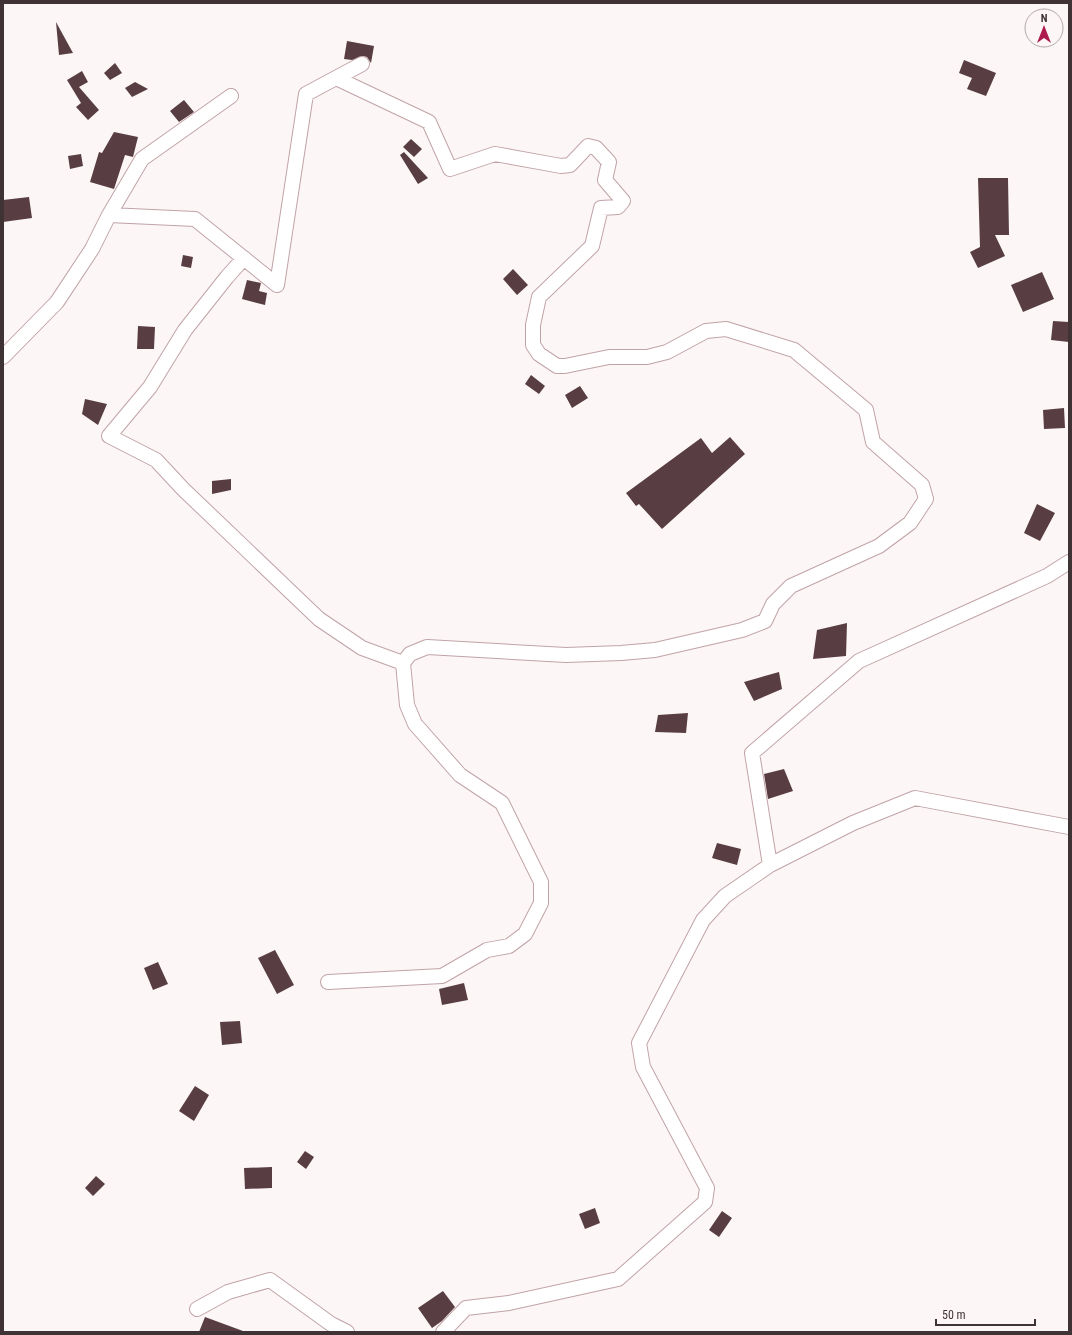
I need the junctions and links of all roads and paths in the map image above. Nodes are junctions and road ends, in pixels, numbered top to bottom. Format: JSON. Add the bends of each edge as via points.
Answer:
{"nodes":[{"id":1,"x":362,"y":64,"type":"dead end"},
{"id":2,"x":336,"y":78,"type":"junction"},
{"id":3,"x":231,"y":96,"type":"dead end"},
{"id":4,"x":109,"y":215,"type":"junction"},
{"id":5,"x":244,"y":258,"type":"junction"},
{"id":6,"x":3,"y":357,"type":"edge"},
{"id":7,"x":1069,"y":562,"type":"edge"},
{"id":8,"x":403,"y":663,"type":"junction"},
{"id":9,"x":1069,"y":827,"type":"edge"},
{"id":10,"x":770,"y":865,"type":"junction"},
{"id":11,"x":328,"y":982,"type":"dead end"},
{"id":12,"x":197,"y":1309,"type":"dead end"},
{"id":13,"x":347,"y":1332,"type":"edge"},
{"id":14,"x":443,"y":1332,"type":"edge"}],
"edges":[{"from":1,"to":2,"type":"street"},
{"from":2,"to":5,"type":"street","via":[[306,94],[276,285]]},
{"from":2,"to":8,"type":"street","via":[[430,122],[450,169],[495,154],[565,166],[570,165],[588,146],[596,148],[609,162],[605,180],[623,201],[618,207],[601,208],[592,246],[539,297],[533,325],[533,345],[538,354],[557,366],[609,357],[647,357],[667,352],[706,331],[726,329],[794,350],[866,410],[873,442],[922,485],[926,499],[910,523],[879,546],[791,586],[773,604],[765,621],[742,630],[655,650],[621,653],[566,655],[427,647],[410,654]]},
{"from":3,"to":4,"type":"street","via":[[142,159]]},
{"from":4,"to":5,"type":"street","via":[[196,219]]},
{"from":4,"to":6,"type":"street","via":[[92,249],[57,302]]},
{"from":5,"to":8,"type":"street","via":[[185,330],[150,387],[109,436],[156,460],[319,619],[362,648]]},
{"from":7,"to":10,"type":"street","via":[[1047,576],[859,661],[752,753]]},
{"from":8,"to":11,"type":"street","via":[[407,706],[415,724],[460,775],[502,803],[541,882],[541,903],[525,934],[510,946],[487,950],[442,976]]},
{"from":9,"to":10,"type":"street","via":[[915,798],[852,823]]},
{"from":10,"to":14,"type":"street","via":[[725,896],[703,920],[639,1043],[643,1067],[707,1188],[706,1202],[618,1279],[510,1303],[466,1308]]},
{"from":12,"to":13,"type":"street","via":[[228,1292],[270,1280],[330,1324]]}]}
